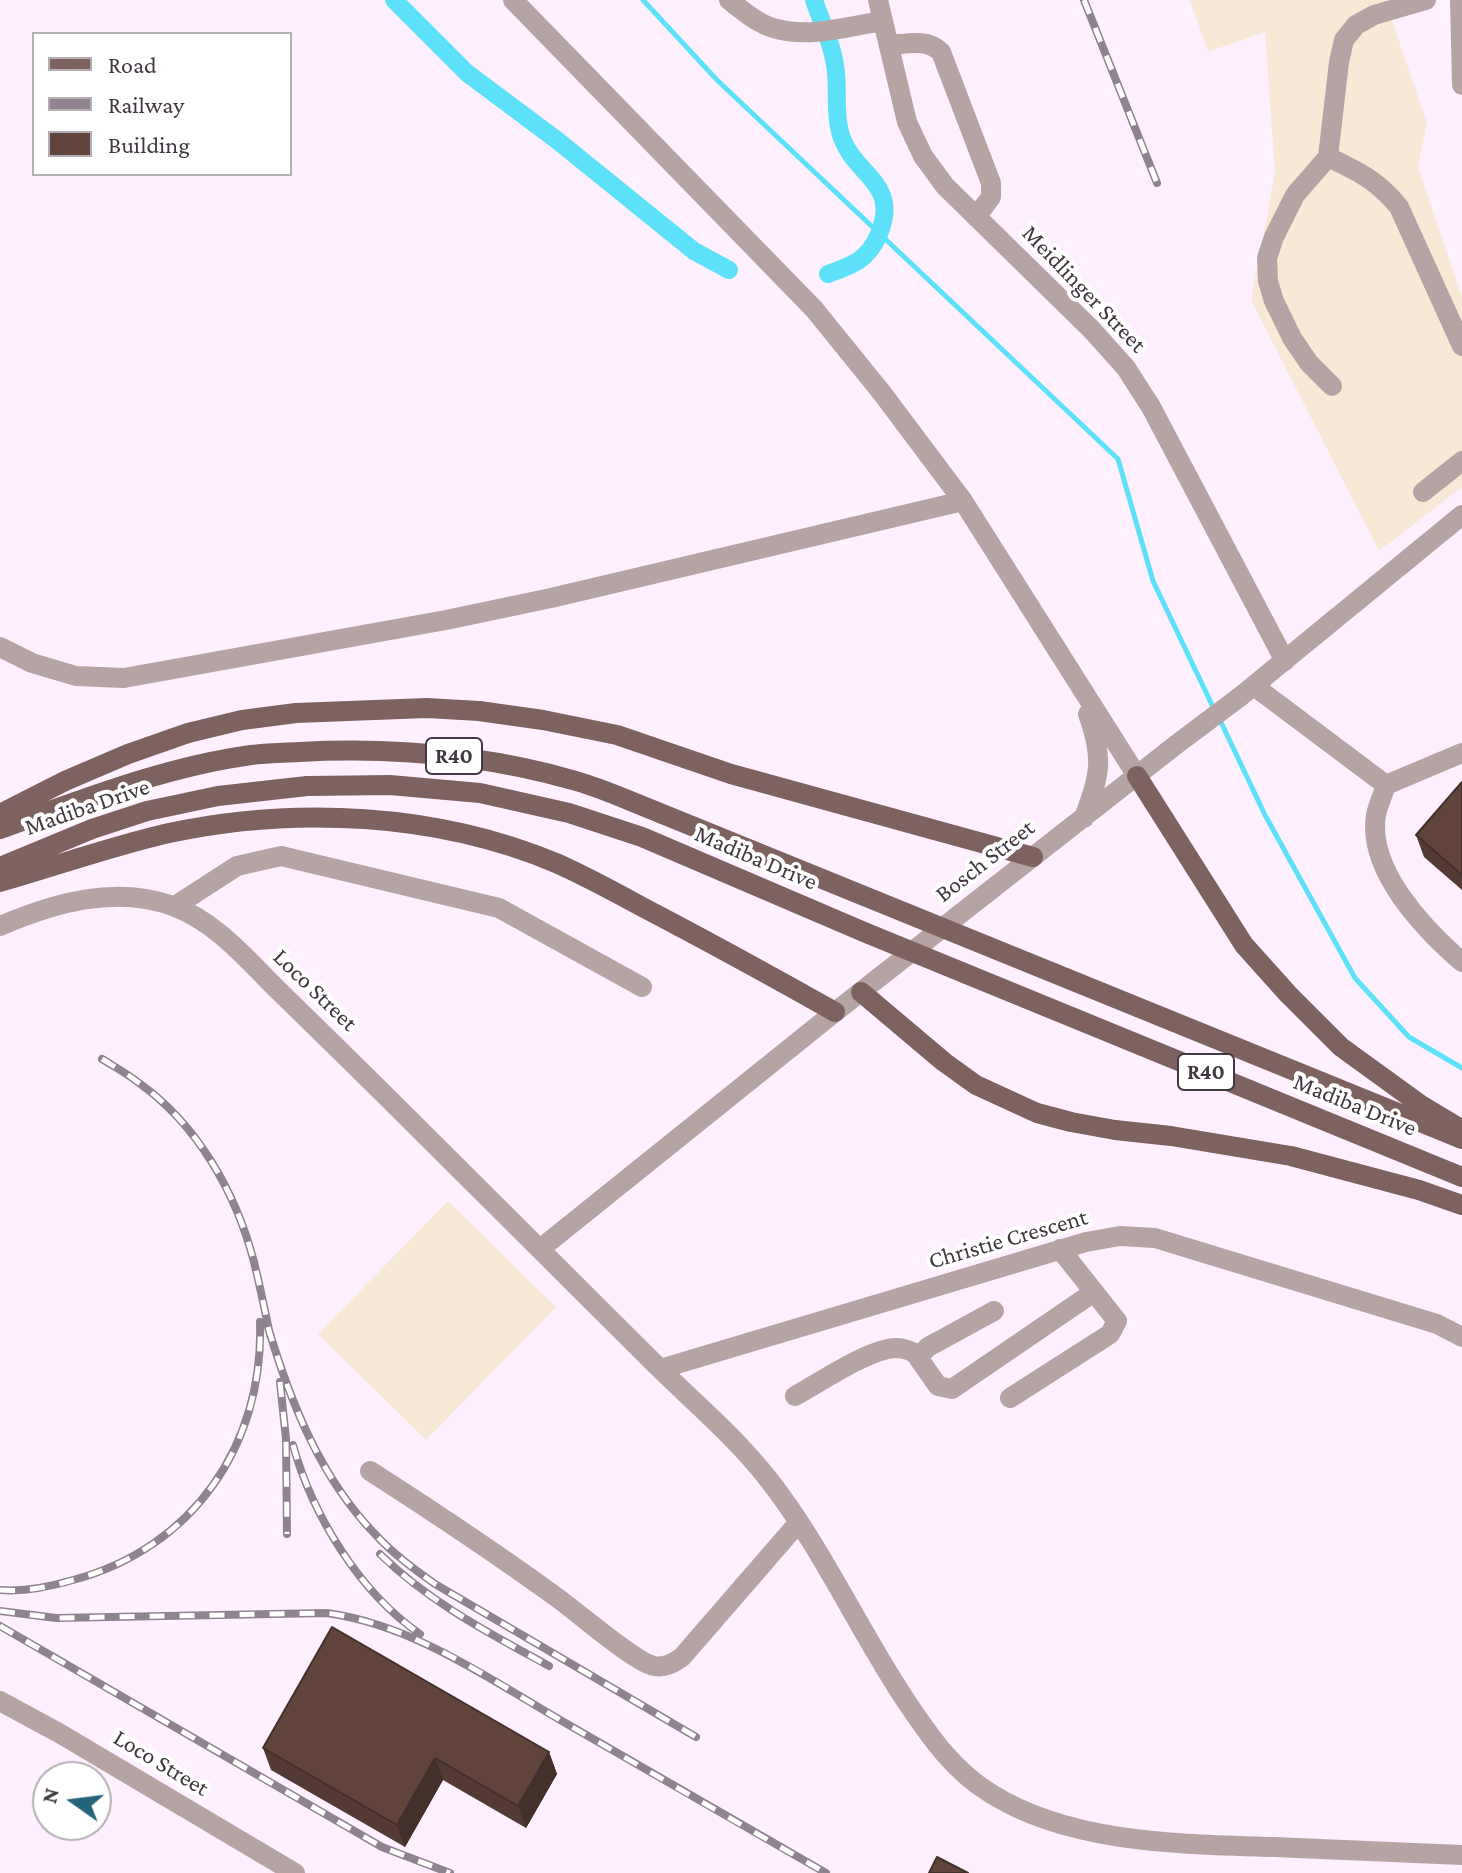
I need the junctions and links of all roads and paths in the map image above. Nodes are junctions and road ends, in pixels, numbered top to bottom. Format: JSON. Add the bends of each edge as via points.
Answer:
{"nodes":[{"id":1,"x":513,"y":0,"type":"edge"},
{"id":2,"x":729,"y":0,"type":"edge"},
{"id":3,"x":878,"y":0,"type":"edge"},
{"id":4,"x":1426,"y":0,"type":"edge"},
{"id":5,"x":1460,"y":0,"type":"edge"},
{"id":6,"x":883,"y":21,"type":"junction"},
{"id":7,"x":889,"y":45,"type":"junction"},
{"id":8,"x":1462,"y":85,"type":"edge"},
{"id":9,"x":1328,"y":157,"type":"junction"},
{"id":10,"x":976,"y":217,"type":"junction"},
{"id":11,"x":1462,"y":346,"type":"edge"},
{"id":12,"x":1332,"y":386,"type":"dead end"},
{"id":13,"x":1462,"y":461,"type":"edge"},
{"id":14,"x":1423,"y":492,"type":"dead end"},
{"id":15,"x":963,"y":501,"type":"junction"},
{"id":16,"x":1462,"y":515,"type":"edge"},
{"id":17,"x":0,"y":647,"type":"edge"},
{"id":18,"x":1285,"y":661,"type":"junction"},
{"id":19,"x":1075,"y":679,"type":"junction"},
{"id":20,"x":1248,"y":691,"type":"junction"},
{"id":21,"x":1462,"y":753,"type":"edge"},
{"id":22,"x":1137,"y":776,"type":"junction"},
{"id":23,"x":1386,"y":785,"type":"junction"},
{"id":24,"x":0,"y":814,"type":"edge"},
{"id":25,"x":1084,"y":818,"type":"junction"},
{"id":26,"x":0,"y":829,"type":"edge"},
{"id":27,"x":1033,"y":857,"type":"junction"},
{"id":28,"x":0,"y":867,"type":"edge"},
{"id":29,"x":0,"y":882,"type":"edge"},
{"id":30,"x":175,"y":906,"type":"junction"},
{"id":31,"x":0,"y":926,"type":"edge"},
{"id":32,"x":1462,"y":962,"type":"edge"},
{"id":33,"x":642,"y":987,"type":"dead end"},
{"id":34,"x":861,"y":992,"type":"junction"},
{"id":35,"x":835,"y":1012,"type":"junction"},
{"id":36,"x":1462,"y":1129,"type":"edge"},
{"id":37,"x":1462,"y":1139,"type":"edge"},
{"id":38,"x":1462,"y":1177,"type":"edge"},
{"id":39,"x":1462,"y":1205,"type":"edge"},
{"id":40,"x":540,"y":1249,"type":"junction"},
{"id":41,"x":1060,"y":1249,"type":"junction"},
{"id":42,"x":1094,"y":1292,"type":"junction"},
{"id":43,"x":994,"y":1311,"type":"dead end"},
{"id":44,"x":1461,"y":1334,"type":"edge"},
{"id":45,"x":920,"y":1356,"type":"junction"},
{"id":46,"x":660,"y":1369,"type":"junction"},
{"id":47,"x":795,"y":1396,"type":"dead end"},
{"id":48,"x":1010,"y":1398,"type":"dead end"},
{"id":49,"x":370,"y":1471,"type":"dead end"},
{"id":50,"x":799,"y":1522,"type":"junction"},
{"id":51,"x":0,"y":1701,"type":"edge"},
{"id":52,"x":1462,"y":1855,"type":"edge"},
{"id":53,"x":295,"y":1873,"type":"edge"}],
"edges":[{"from":1,"to":15,"type":"street","via":[[814,309]]},
{"from":2,"to":6,"type":"street","via":[[774,29],[802,33]]},
{"from":3,"to":6,"type":"street","name":"Meidlinger Street"},
{"from":4,"to":9,"type":"street","via":[[1374,15],[1344,40]]},
{"from":5,"to":8,"type":"street"},
{"from":6,"to":7,"type":"street","name":"Meidlinger Street"},
{"from":7,"to":10,"type":"street","name":"Meidlinger Street","via":[[907,122],[923,156]]},
{"from":7,"to":10,"type":"street","via":[[927,43],[941,52],[991,183],[991,197]]},
{"from":9,"to":11,"type":"street","via":[[1365,175],[1399,207]]},
{"from":9,"to":12,"type":"street","via":[[1295,195],[1267,258],[1274,301],[1292,338]]},
{"from":10,"to":18,"type":"street","name":"Meidlinger Street","via":[[1126,368]]},
{"from":13,"to":14,"type":"street"},
{"from":15,"to":17,"type":"street","via":[[551,598],[124,678],[76,676]]},
{"from":15,"to":19,"type":"street"},
{"from":16,"to":18,"type":"street","name":"Bosch Street"},
{"from":18,"to":20,"type":"street","name":"Bosch Street"},
{"from":19,"to":22,"type":"street"},
{"from":19,"to":25,"type":"street","via":[[1100,760]]},
{"from":20,"to":22,"type":"street","name":"Bosch Street"},
{"from":20,"to":23,"type":"street"},
{"from":21,"to":23,"type":"street"},
{"from":22,"to":25,"type":"street","name":"Bosch Street"},
{"from":22,"to":36,"type":"main road","via":[[1244,945],[1288,994],[1341,1047]]},
{"from":23,"to":32,"type":"street","via":[[1376,815],[1380,857],[1397,891]]},
{"from":24,"to":27,"type":"main road","via":[[78,775],[188,733],[296,713],[427,708],[543,720],[617,735],[731,774]]},
{"from":25,"to":27,"type":"street","name":"Bosch Street"},
{"from":26,"to":37,"type":"main road","name":"Madiba Drive","number":"R40","via":[[97,794],[250,755],[416,752],[532,769],[579,781]]},
{"from":27,"to":34,"type":"street","name":"Bosch Street"},
{"from":28,"to":38,"type":"main road","name":"Madiba Drive","number":"R40","via":[[92,829],[204,799],[307,786],[390,785],[480,793],[569,813],[642,837]]},
{"from":29,"to":35,"type":"main road","via":[[170,833],[231,823],[330,818],[389,822],[481,838],[556,863]]},
{"from":30,"to":31,"type":"street","name":"Loco Street","via":[[130,896],[82,899]]},
{"from":30,"to":33,"type":"street","via":[[237,866],[281,856],[499,908]]},
{"from":30,"to":40,"type":"street","name":"Loco Street","via":[[214,929]]},
{"from":34,"to":35,"type":"street","name":"Bosch Street"},
{"from":34,"to":39,"type":"main road","via":[[976,1085],[1037,1113],[1291,1156]]},
{"from":35,"to":40,"type":"street","name":"Bosch Street"},
{"from":40,"to":46,"type":"street","name":"Loco Street"},
{"from":41,"to":42,"type":"street"},
{"from":41,"to":44,"type":"street","name":"Christie Crescent","via":[[1120,1236],[1155,1238]]},
{"from":41,"to":46,"type":"street","name":"Christie Crescent"},
{"from":42,"to":45,"type":"street","via":[[952,1389],[938,1386]]},
{"from":42,"to":48,"type":"street","via":[[1117,1321],[1110,1334]]},
{"from":43,"to":45,"type":"street"},
{"from":45,"to":47,"type":"street","via":[[895,1348],[874,1353]]},
{"from":46,"to":50,"type":"street","name":"Loco Street","via":[[734,1440]]},
{"from":49,"to":50,"type":"street","via":[[652,1666],[669,1666],[682,1657]]},
{"from":50,"to":52,"type":"street","name":"Loco Street","via":[[933,1741],[989,1793],[1030,1814],[1162,1843]]},
{"from":51,"to":53,"type":"street","name":"Loco Street"}]}
